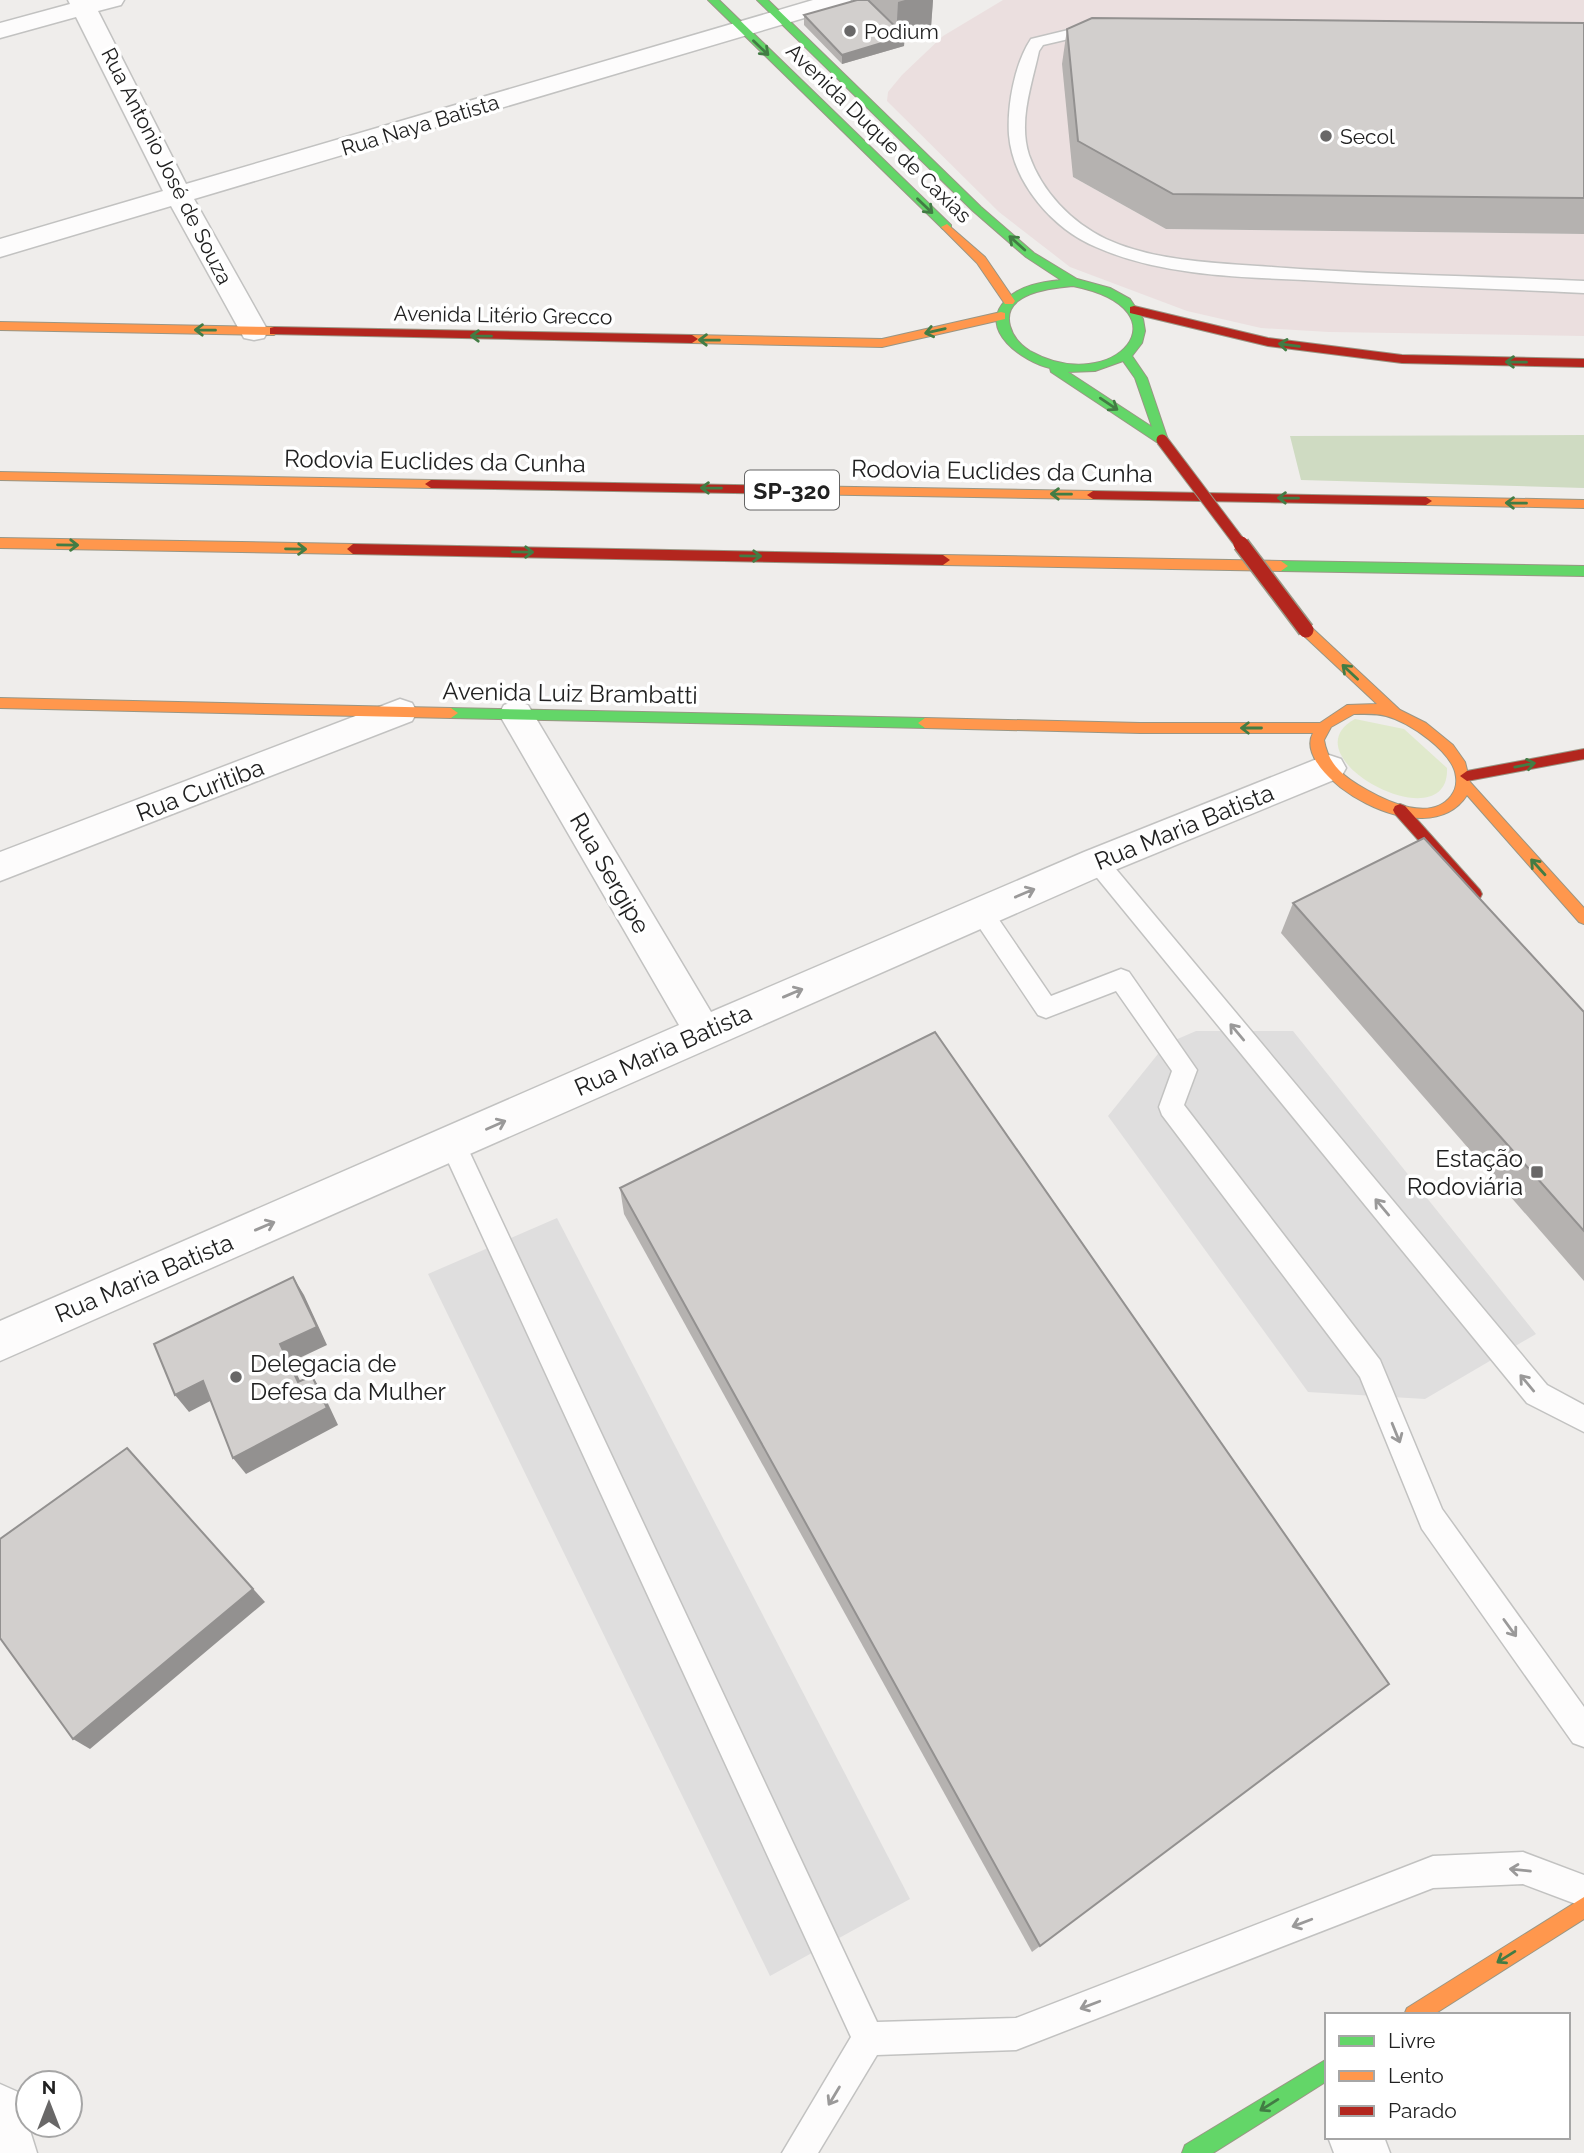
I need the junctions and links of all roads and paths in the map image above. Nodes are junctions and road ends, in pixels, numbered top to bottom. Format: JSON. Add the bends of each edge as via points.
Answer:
{"nodes":[{"id":1,"x":112,"y":0,"type":"edge"},
{"id":2,"x":713,"y":0,"type":"edge"},
{"id":3,"x":839,"y":0,"type":"edge"},
{"id":4,"x":83,"y":4,"type":"edge"},
{"id":5,"x":771,"y":9,"type":"edge"},
{"id":6,"x":1111,"y":26,"type":"edge"},
{"id":7,"x":741,"y":29,"type":"junction"},
{"id":8,"x":0,"y":31,"type":"edge"},
{"id":9,"x":179,"y":196,"type":"junction"},
{"id":10,"x":0,"y":248,"type":"edge"},
{"id":11,"x":1073,"y":282,"type":"junction"},
{"id":12,"x":1584,"y":287,"type":"edge"},
{"id":13,"x":1009,"y":301,"type":"junction"},
{"id":14,"x":1134,"y":310,"type":"junction"},
{"id":15,"x":1001,"y":316,"type":"junction"},
{"id":16,"x":0,"y":326,"type":"edge"},
{"id":17,"x":254,"y":331,"type":"junction"},
{"id":18,"x":1126,"y":356,"type":"junction"},
{"id":19,"x":1584,"y":363,"type":"edge"},
{"id":20,"x":1055,"y":369,"type":"junction"},
{"id":21,"x":1162,"y":440,"type":"junction"},
{"id":22,"x":0,"y":476,"type":"edge"},
{"id":23,"x":1584,"y":504,"type":"edge"},
{"id":24,"x":0,"y":544,"type":"edge"},
{"id":25,"x":1584,"y":571,"type":"edge"},
{"id":26,"x":1306,"y":631,"type":"junction"},
{"id":27,"x":1313,"y":655,"type":"dead end"},
{"id":28,"x":0,"y":703,"type":"edge"},
{"id":29,"x":400,"y":712,"type":"junction"},
{"id":30,"x":1395,"y":713,"type":"junction"},
{"id":31,"x":516,"y":714,"type":"junction"},
{"id":32,"x":1140,"y":728,"type":"junction"},
{"id":33,"x":1319,"y":728,"type":"junction"},
{"id":34,"x":1235,"y":745,"type":"dead end"},
{"id":35,"x":1584,"y":754,"type":"edge"},
{"id":36,"x":1317,"y":761,"type":"junction"},
{"id":37,"x":1467,"y":781,"type":"junction"},
{"id":38,"x":1400,"y":810,"type":"junction"},
{"id":39,"x":1097,"y":862,"type":"junction"},
{"id":40,"x":0,"y":867,"type":"edge"},
{"id":41,"x":1483,"y":902,"type":"edge"},
{"id":42,"x":981,"y":912,"type":"junction"},
{"id":43,"x":1584,"y":918,"type":"edge"},
{"id":44,"x":703,"y":1032,"type":"junction"},
{"id":45,"x":453,"y":1144,"type":"junction"},
{"id":46,"x":0,"y":1341,"type":"edge"},
{"id":47,"x":1584,"y":1419,"type":"edge"},
{"id":48,"x":1584,"y":1732,"type":"edge"},
{"id":49,"x":1584,"y":1891,"type":"edge"},
{"id":50,"x":1584,"y":1907,"type":"edge"},
{"id":51,"x":1417,"y":2013,"type":"edge"},
{"id":52,"x":868,"y":2039,"type":"junction"},
{"id":53,"x":1323,"y":2079,"type":"edge"},
{"id":54,"x":0,"y":2109,"type":"edge"},
{"id":55,"x":12,"y":2153,"type":"edge"},
{"id":56,"x":799,"y":2153,"type":"edge"},
{"id":57,"x":1193,"y":2153,"type":"edge"}],
"edges":[{"from":1,"to":4,"type":"street"},
{"from":2,"to":7,"type":"main road","name":"Avenida Duque de Caxias"},
{"from":3,"to":5,"type":"street","name":"Rua Naya Batista"},
{"from":4,"to":8,"type":"street"},
{"from":4,"to":9,"type":"street","name":"Rua Antonio José de Souza"},
{"from":5,"to":7,"type":"street","name":"Rua Naya Batista"},
{"from":11,"to":5,"type":"main road","name":"Avenida Duque de Caxias","one_way":true,"via":[[1030,255],[977,209]]},
{"from":6,"to":12,"type":"lane","via":[[1037,42],[1017,116],[1020,153],[1029,173],[1054,211],[1083,235],[1118,249],[1216,269]]},
{"from":7,"to":9,"type":"street","name":"Rua Naya Batista"},
{"from":7,"to":13,"type":"main road","name":"Avenida Duque de Caxias","one_way":true,"via":[[981,260]]},
{"from":9,"to":10,"type":"street","name":"Rua Naya Batista"},
{"from":9,"to":17,"type":"street","name":"Rua Antonio José de Souza"},
{"from":11,"to":13,"type":"main road","via":[[1048,283]]},
{"from":11,"to":14,"type":"main road","via":[[1098,286]]},
{"from":13,"to":15,"type":"main road"},
{"from":14,"to":18,"type":"main road","via":[[1141,326],[1138,342]]},
{"from":19,"to":14,"type":"main road","one_way":true,"via":[[1402,359],[1268,342]]},
{"from":15,"to":17,"type":"main road","name":"Avenida Litério Grecco","one_way":true,"via":[[882,344]]},
{"from":15,"to":20,"type":"main road","via":[[1002,333],[1013,348]]},
{"from":17,"to":16,"type":"main road","name":"Avenida Litério Grecco","one_way":true},
{"from":18,"to":20,"type":"main road","via":[[1107,366]]},
{"from":18,"to":21,"type":"main road","via":[[1141,378]]},
{"from":20,"to":21,"type":"main road","one_way":true},
{"from":21,"to":26,"type":"main road","bridge":true},
{"from":23,"to":22,"type":"main road","name":"Rodovia Euclides da Cunha","number":"SP-320","one_way":true},
{"from":24,"to":25,"type":"main road","one_way":true},
{"from":26,"to":27,"type":"main road"},
{"from":30,"to":26,"type":"main road","one_way":true},
{"from":28,"to":29,"type":"main road","name":"Avenida Luiz Brambatti"},
{"from":29,"to":31,"type":"main road","name":"Avenida Luiz Brambatti"},
{"from":29,"to":40,"type":"street","name":"Rua Curitiba"},
{"from":30,"to":33,"type":"main road","via":[[1331,708]]},
{"from":30,"to":37,"type":"main road","via":[[1431,733],[1451,753]]},
{"from":31,"to":32,"type":"main road","name":"Avenida Luiz Brambatti"},
{"from":31,"to":44,"type":"street","name":"Rua Sergipe"},
{"from":33,"to":32,"type":"main road","one_way":true},
{"from":32,"to":34,"type":"main road"},
{"from":33,"to":36,"type":"main road"},
{"from":37,"to":35,"type":"main road","one_way":true},
{"from":36,"to":38,"type":"main road","via":[[1359,794]]},
{"from":36,"to":39,"type":"street","name":"Rua Maria Batista"},
{"from":37,"to":38,"type":"main road","via":[[1460,801],[1444,811]]},
{"from":43,"to":37,"type":"main road","one_way":true},
{"from":38,"to":41,"type":"main road"},
{"from":42,"to":39,"type":"street","name":"Rua Maria Batista","one_way":true},
{"from":47,"to":39,"type":"lane","one_way":true,"via":[[1537,1394]]},
{"from":44,"to":42,"type":"street","name":"Rua Maria Batista","one_way":true},
{"from":42,"to":48,"type":"lane","one_way":true,"via":[[1046,1007],[1121,979],[1185,1070],[1171,1107],[1370,1369],[1432,1519]]},
{"from":45,"to":44,"type":"street","name":"Rua Maria Batista","one_way":true},
{"from":46,"to":45,"type":"street","name":"Rua Maria Batista","one_way":true},
{"from":45,"to":52,"type":"lane"},
{"from":49,"to":52,"type":"lane","one_way":true,"via":[[1523,1868],[1433,1871],[1016,2034]]},
{"from":50,"to":51,"type":"main road","one_way":true},
{"from":52,"to":56,"type":"lane","one_way":true},
{"from":53,"to":57,"type":"main road","one_way":true},
{"from":54,"to":55,"type":"street"}]}
